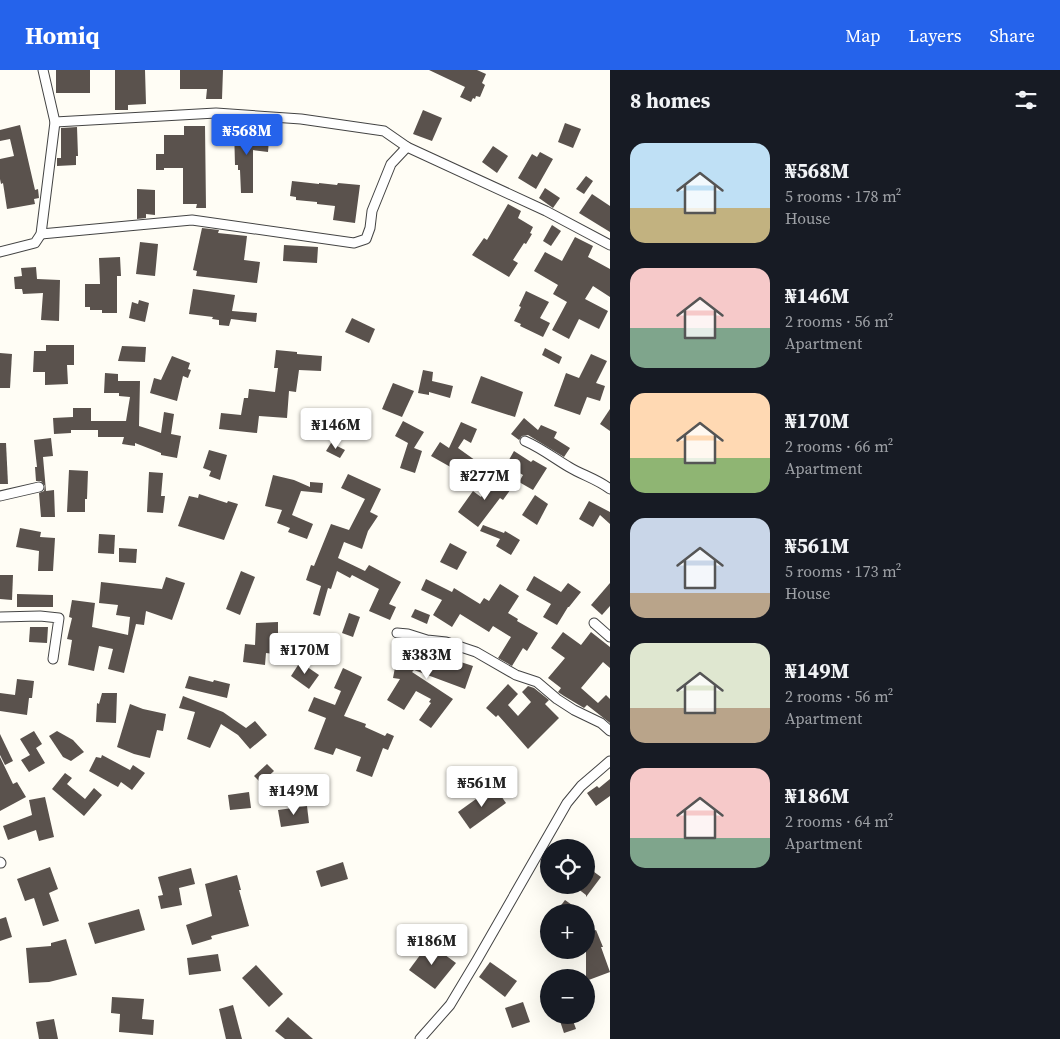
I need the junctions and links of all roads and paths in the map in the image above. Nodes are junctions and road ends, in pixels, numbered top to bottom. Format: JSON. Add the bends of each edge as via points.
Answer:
{"nodes":[{"id":1,"x":42,"y":70,"type":"edge"},
{"id":2,"x":55,"y":122,"type":"junction"},
{"id":3,"x":407,"y":147,"type":"junction"},
{"id":4,"x":41,"y":234,"type":"junction"},
{"id":5,"x":610,"y":245,"type":"edge"},
{"id":6,"x":0,"y":252,"type":"edge"},
{"id":7,"x":525,"y":440,"type":"dead end"},
{"id":8,"x":39,"y":488,"type":"dead end"},
{"id":9,"x":610,"y":489,"type":"edge"},
{"id":10,"x":0,"y":496,"type":"edge"},
{"id":11,"x":0,"y":617,"type":"edge"},
{"id":12,"x":594,"y":623,"type":"dead end"},
{"id":13,"x":397,"y":633,"type":"dead end"},
{"id":14,"x":610,"y":637,"type":"edge"},
{"id":15,"x":54,"y":660,"type":"dead end"},
{"id":16,"x":610,"y":730,"type":"edge"},
{"id":17,"x":610,"y":761,"type":"edge"},
{"id":18,"x":420,"y":1039,"type":"edge"}],
"edges":[{"from":1,"to":2,"type":"street"},
{"from":2,"to":3,"type":"street","via":[[216,113],[301,119],[384,131]]},
{"from":2,"to":4,"type":"street"},
{"from":3,"to":4,"type":"street","via":[[391,164],[372,210],[366,239],[354,243],[192,220]]},
{"from":3,"to":5,"type":"street","via":[[546,211]]},
{"from":4,"to":6,"type":"street","via":[[35,243]]},
{"from":7,"to":9,"type":"street"},
{"from":8,"to":10,"type":"street"},
{"from":11,"to":15,"type":"street","via":[[59,618]]},
{"from":12,"to":14,"type":"street"},
{"from":13,"to":16,"type":"street","via":[[446,642],[476,652],[516,675],[537,682],[562,703]]},
{"from":17,"to":18,"type":"street","via":[[567,803],[450,1005]]}]}
